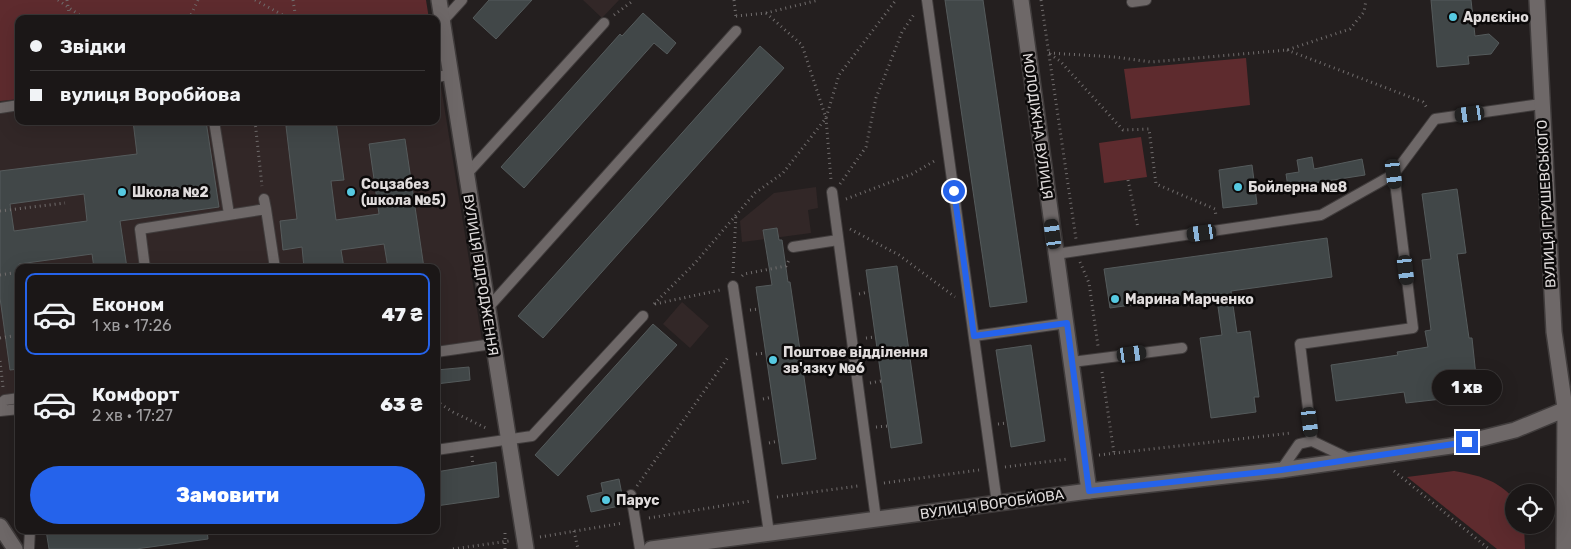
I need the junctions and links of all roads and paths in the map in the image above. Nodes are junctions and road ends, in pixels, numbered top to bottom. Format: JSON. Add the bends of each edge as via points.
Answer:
{"nodes":[{"id":1,"x":58,"y":0,"type":"edge"},
{"id":2,"x":67,"y":0,"type":"edge"},
{"id":3,"x":198,"y":0,"type":"edge"},
{"id":4,"x":255,"y":0,"type":"edge"},
{"id":5,"x":293,"y":0,"type":"edge"},
{"id":6,"x":439,"y":0,"type":"edge"},
{"id":7,"x":462,"y":0,"type":"edge"},
{"id":8,"x":634,"y":0,"type":"edge"},
{"id":9,"x":819,"y":0,"type":"edge"},
{"id":10,"x":896,"y":0,"type":"edge"},
{"id":11,"x":1021,"y":0,"type":"edge"},
{"id":12,"x":1041,"y":0,"type":"edge"},
{"id":13,"x":1146,"y":0,"type":"edge"},
{"id":14,"x":1366,"y":0,"type":"edge"},
{"id":15,"x":1537,"y":0,"type":"edge"},
{"id":16,"x":928,"y":1,"type":"edge"},
{"id":17,"x":1132,"y":2,"type":"dead end"},
{"id":18,"x":69,"y":9,"type":"junction"},
{"id":19,"x":766,"y":13,"type":"junction"},
{"id":20,"x":70,"y":15,"type":"edge"},
{"id":21,"x":79,"y":15,"type":"edge"},
{"id":22,"x":191,"y":15,"type":"edge"},
{"id":23,"x":284,"y":15,"type":"edge"},
{"id":24,"x":295,"y":15,"type":"edge"},
{"id":25,"x":736,"y":16,"type":"dead end"},
{"id":26,"x":442,"y":22,"type":"junction"},
{"id":27,"x":604,"y":23,"type":"joint"},
{"id":28,"x":736,"y":31,"type":"dead end"},
{"id":29,"x":1287,"y":50,"type":"junction"},
{"id":30,"x":1049,"y":53,"type":"junction"},
{"id":31,"x":1029,"y":56,"type":"junction"},
{"id":32,"x":443,"y":76,"type":"edge"},
{"id":33,"x":1540,"y":104,"type":"junction"},
{"id":34,"x":15,"y":106,"type":"edge"},
{"id":35,"x":0,"y":108,"type":"edge"},
{"id":36,"x":826,"y":118,"type":"junction"},
{"id":37,"x":1435,"y":118,"type":"junction"},
{"id":38,"x":215,"y":125,"type":"edge"},
{"id":39,"x":255,"y":125,"type":"edge"},
{"id":40,"x":948,"y":153,"type":"junction"},
{"id":41,"x":1394,"y":174,"type":"junction"},
{"id":42,"x":466,"y":175,"type":"junction"},
{"id":43,"x":1128,"y":180,"type":"dead end"},
{"id":44,"x":832,"y":198,"type":"junction"},
{"id":45,"x":65,"y":203,"type":"dead end"},
{"id":46,"x":265,"y":204,"type":"junction"},
{"id":47,"x":0,"y":211,"type":"edge"},
{"id":48,"x":229,"y":214,"type":"junction"},
{"id":49,"x":736,"y":214,"type":"junction"},
{"id":50,"x":835,"y":218,"type":"junction"},
{"id":51,"x":1219,"y":230,"type":"junction"},
{"id":52,"x":838,"y":240,"type":"junction"},
{"id":53,"x":1141,"y":242,"type":"junction"},
{"id":54,"x":793,"y":247,"type":"joint"},
{"id":55,"x":1078,"y":250,"type":"junction"},
{"id":56,"x":1056,"y":254,"type":"junction"},
{"id":57,"x":144,"y":264,"type":"edge"},
{"id":58,"x":274,"y":264,"type":"edge"},
{"id":59,"x":15,"y":273,"type":"edge"},
{"id":60,"x":0,"y":275,"type":"edge"},
{"id":61,"x":733,"y":286,"type":"junction"},
{"id":62,"x":654,"y":304,"type":"junction"},
{"id":63,"x":970,"y":306,"type":"junction"},
{"id":64,"x":487,"y":309,"type":"junction"},
{"id":65,"x":643,"y":316,"type":"joint"},
{"id":66,"x":1067,"y":323,"type":"junction"},
{"id":67,"x":15,"y":336,"type":"edge"},
{"id":68,"x":974,"y":336,"type":"junction"},
{"id":69,"x":0,"y":338,"type":"edge"},
{"id":70,"x":741,"y":339,"type":"junction"},
{"id":71,"x":492,"y":344,"type":"junction"},
{"id":72,"x":1182,"y":348,"type":"dead end"},
{"id":73,"x":440,"y":351,"type":"edge"},
{"id":74,"x":1100,"y":359,"type":"junction"},
{"id":75,"x":0,"y":361,"type":"edge"},
{"id":76,"x":1072,"y":362,"type":"junction"},
{"id":77,"x":15,"y":399,"type":"edge"},
{"id":78,"x":2,"y":402,"type":"edge"},
{"id":79,"x":440,"y":404,"type":"edge"},
{"id":80,"x":1568,"y":408,"type":"edge"},
{"id":81,"x":15,"y":409,"type":"edge"},
{"id":82,"x":0,"y":411,"type":"edge"},
{"id":83,"x":508,"y":439,"type":"junction"},
{"id":84,"x":1312,"y":441,"type":"junction"},
{"id":85,"x":440,"y":449,"type":"edge"},
{"id":86,"x":1114,"y":453,"type":"junction"},
{"id":87,"x":1376,"y":456,"type":"junction"},
{"id":88,"x":1085,"y":457,"type":"junction"},
{"id":89,"x":1350,"y":460,"type":"junction"},
{"id":90,"x":992,"y":469,"type":"junction"},
{"id":91,"x":1281,"y":470,"type":"junction"},
{"id":92,"x":870,"y":484,"type":"junction"},
{"id":93,"x":1089,"y":491,"type":"junction"},
{"id":94,"x":631,"y":495,"type":"joint"},
{"id":95,"x":764,"y":498,"type":"junction"},
{"id":96,"x":997,"y":503,"type":"junction"},
{"id":97,"x":876,"y":519,"type":"junction"},
{"id":98,"x":636,"y":520,"type":"junction"},
{"id":99,"x":0,"y":526,"type":"edge"},
{"id":100,"x":574,"y":531,"type":"junction"},
{"id":101,"x":769,"y":533,"type":"junction"},
{"id":102,"x":30,"y":534,"type":"edge"},
{"id":103,"x":525,"y":544,"type":"edge"},
{"id":104,"x":15,"y":549,"type":"edge"},
{"id":105,"x":29,"y":549,"type":"edge"},
{"id":106,"x":453,"y":549,"type":"edge"},
{"id":107,"x":578,"y":549,"type":"edge"},
{"id":108,"x":640,"y":549,"type":"edge"},
{"id":109,"x":651,"y":549,"type":"edge"},
{"id":110,"x":1489,"y":549,"type":"edge"},
{"id":111,"x":1564,"y":549,"type":"edge"}],
"edges":[{"from":1,"to":18,"type":"path"},
{"from":2,"to":18,"type":"path"},
{"from":3,"to":22,"type":"path"},
{"from":4,"to":23,"type":"path"},
{"from":5,"to":24,"type":"path"},
{"from":6,"to":26,"type":"main road","name":"ВУЛИЦЯ ВІДРОДЖЕННЯ"},
{"from":7,"to":26,"type":"lane"},
{"from":8,"to":27,"type":"path"},
{"from":9,"to":19,"type":"path"},
{"from":10,"to":36,"type":"path","via":[[839,75]]},
{"from":11,"to":31,"type":"main road","name":"МОЛОДІЖНА ВУЛИЦЯ"},
{"from":12,"to":30,"type":"path"},
{"from":13,"to":17,"type":"lane"},
{"from":14,"to":29,"type":"path","via":[[1364,12],[1350,29]]},
{"from":15,"to":33,"type":"main road","name":"ВУЛИЦЯ ГРУШЕВСЬКОГО"},
{"from":16,"to":40,"type":"lane"},
{"from":16,"to":44,"type":"path","via":[[922,4],[902,32],[876,98],[866,147]]},
{"from":18,"to":20,"type":"path"},
{"from":18,"to":21,"type":"path"},
{"from":19,"to":25,"type":"path"},
{"from":19,"to":36,"type":"path","via":[[802,45]]},
{"from":26,"to":32,"type":"main road","name":"ВУЛИЦЯ ВІДРОДЖЕННЯ"},
{"from":27,"to":42,"type":"lane"},
{"from":28,"to":64,"type":"lane"},
{"from":29,"to":30,"type":"path","via":[[1152,62]]},
{"from":29,"to":37,"type":"path","via":[[1423,102]]},
{"from":30,"to":31,"type":"path"},
{"from":30,"to":51,"type":"path","via":[[1123,130],[1149,129],[1156,184],[1215,209]]},
{"from":30,"to":55,"type":"path"},
{"from":31,"to":56,"type":"main road","name":"МОЛОДІЖНА ВУЛИЦЯ"},
{"from":32,"to":42,"type":"main road","name":"ВУЛИЦЯ ВІДРОДЖЕННЯ"},
{"from":33,"to":37,"type":"lane"},
{"from":33,"to":80,"type":"main road","name":"ВУЛИЦЯ ГРУШЕВСЬКОГО","via":[[1554,332]]},
{"from":34,"to":35,"type":"lane"},
{"from":36,"to":44,"type":"path"},
{"from":36,"to":49,"type":"path","via":[[783,173],[755,193]]},
{"from":37,"to":41,"type":"lane"},
{"from":38,"to":48,"type":"lane"},
{"from":39,"to":46,"type":"path"},
{"from":40,"to":44,"type":"path","via":[[912,174]]},
{"from":40,"to":63,"type":"lane"},
{"from":41,"to":51,"type":"lane","via":[[1321,215]]},
{"from":41,"to":84,"type":"lane","via":[[1413,328],[1300,344]]},
{"from":42,"to":64,"type":"main road","name":"ВУЛИЦЯ ВІДРОДЖЕННЯ"},
{"from":43,"to":53,"type":"path"},
{"from":44,"to":50,"type":"lane"},
{"from":45,"to":47,"type":"path"},
{"from":46,"to":48,"type":"lane"},
{"from":46,"to":58,"type":"lane"},
{"from":48,"to":57,"type":"lane","via":[[140,229]]},
{"from":49,"to":61,"type":"path"},
{"from":49,"to":62,"type":"path","via":[[695,263]]},
{"from":50,"to":52,"type":"lane"},
{"from":50,"to":63,"type":"path","via":[[899,255]]},
{"from":51,"to":53,"type":"lane"},
{"from":52,"to":54,"type":"lane"},
{"from":52,"to":92,"type":"lane"},
{"from":53,"to":55,"type":"lane"},
{"from":54,"to":61,"type":"path","via":[[786,266],[744,274]]},
{"from":55,"to":56,"type":"lane"},
{"from":55,"to":74,"type":"path","via":[[1089,282]]},
{"from":56,"to":66,"type":"main road","name":"МОЛОДІЖНА ВУЛИЦЯ"},
{"from":59,"to":60,"type":"path"},
{"from":61,"to":62,"type":"path"},
{"from":61,"to":70,"type":"lane"},
{"from":62,"to":65,"type":"path"},
{"from":63,"to":68,"type":"lane"},
{"from":64,"to":71,"type":"main road","name":"ВУЛИЦЯ ВІДРОДЖЕННЯ"},
{"from":65,"to":83,"type":"lane","via":[[532,436]]},
{"from":66,"to":68,"type":"lane"},
{"from":66,"to":76,"type":"main road","name":"МОЛОДІЖНА ВУЛИЦЯ"},
{"from":67,"to":69,"type":"path"},
{"from":68,"to":90,"type":"lane"},
{"from":70,"to":94,"type":"path"},
{"from":70,"to":95,"type":"lane"},
{"from":71,"to":73,"type":"lane"},
{"from":71,"to":83,"type":"main road","name":"ВУЛИЦЯ ВІДРОДЖЕННЯ"},
{"from":72,"to":74,"type":"lane"},
{"from":74,"to":76,"type":"lane"},
{"from":74,"to":86,"type":"path"},
{"from":75,"to":78,"type":"path"},
{"from":76,"to":88,"type":"main road","name":"МОЛОДІЖНА ВУЛИЦЯ"},
{"from":77,"to":78,"type":"lane"},
{"from":79,"to":83,"type":"path"},
{"from":80,"to":87,"type":"main road","name":"ВУЛИЦЯ ВОРОБЙОВА","via":[[1515,430],[1451,446]]},
{"from":80,"to":111,"type":"main road","name":"ВУЛИЦЯ ГРУШЕВСЬКОГО"},
{"from":81,"to":82,"type":"lane"},
{"from":83,"to":85,"type":"lane"},
{"from":83,"to":103,"type":"main road","name":"ВУЛИЦЯ ВІДРОДЖЕННЯ"},
{"from":84,"to":86,"type":"path","via":[[1288,431]]},
{"from":84,"to":89,"type":"lane"},
{"from":84,"to":91,"type":"lane","via":[[1300,444]]},
{"from":86,"to":88,"type":"path"},
{"from":87,"to":89,"type":"main road","name":"ВУЛИЦЯ ВОРОБЙОВА"},
{"from":87,"to":110,"type":"path"},
{"from":88,"to":90,"type":"path"},
{"from":88,"to":93,"type":"main road","name":"МОЛОДІЖНА ВУЛИЦЯ"},
{"from":89,"to":91,"type":"main road","name":"ВУЛИЦЯ ВОРОБЙОВА"},
{"from":90,"to":92,"type":"path"},
{"from":90,"to":96,"type":"lane"},
{"from":91,"to":93,"type":"main road","name":"ВУЛИЦЯ ВОРОБЙОВА"},
{"from":92,"to":95,"type":"path"},
{"from":92,"to":97,"type":"lane"},
{"from":93,"to":96,"type":"main road","name":"ВУЛИЦЯ ВОРОБЙОВА"},
{"from":94,"to":98,"type":"lane"},
{"from":95,"to":98,"type":"path"},
{"from":95,"to":101,"type":"lane"},
{"from":96,"to":97,"type":"main road","name":"ВУЛИЦЯ ВОРОБЙОВА"},
{"from":97,"to":101,"type":"main road","name":"ВУЛИЦЯ ВОРОБЙОВА"},
{"from":98,"to":100,"type":"path"},
{"from":98,"to":108,"type":"lane"},
{"from":99,"to":104,"type":"main road"},
{"from":100,"to":103,"type":"path"},
{"from":100,"to":107,"type":"path"},
{"from":101,"to":109,"type":"main road","name":"ВУЛИЦЯ ВОРОБЙОВА"},
{"from":102,"to":105,"type":"lane"},
{"from":103,"to":106,"type":"path"}]}
